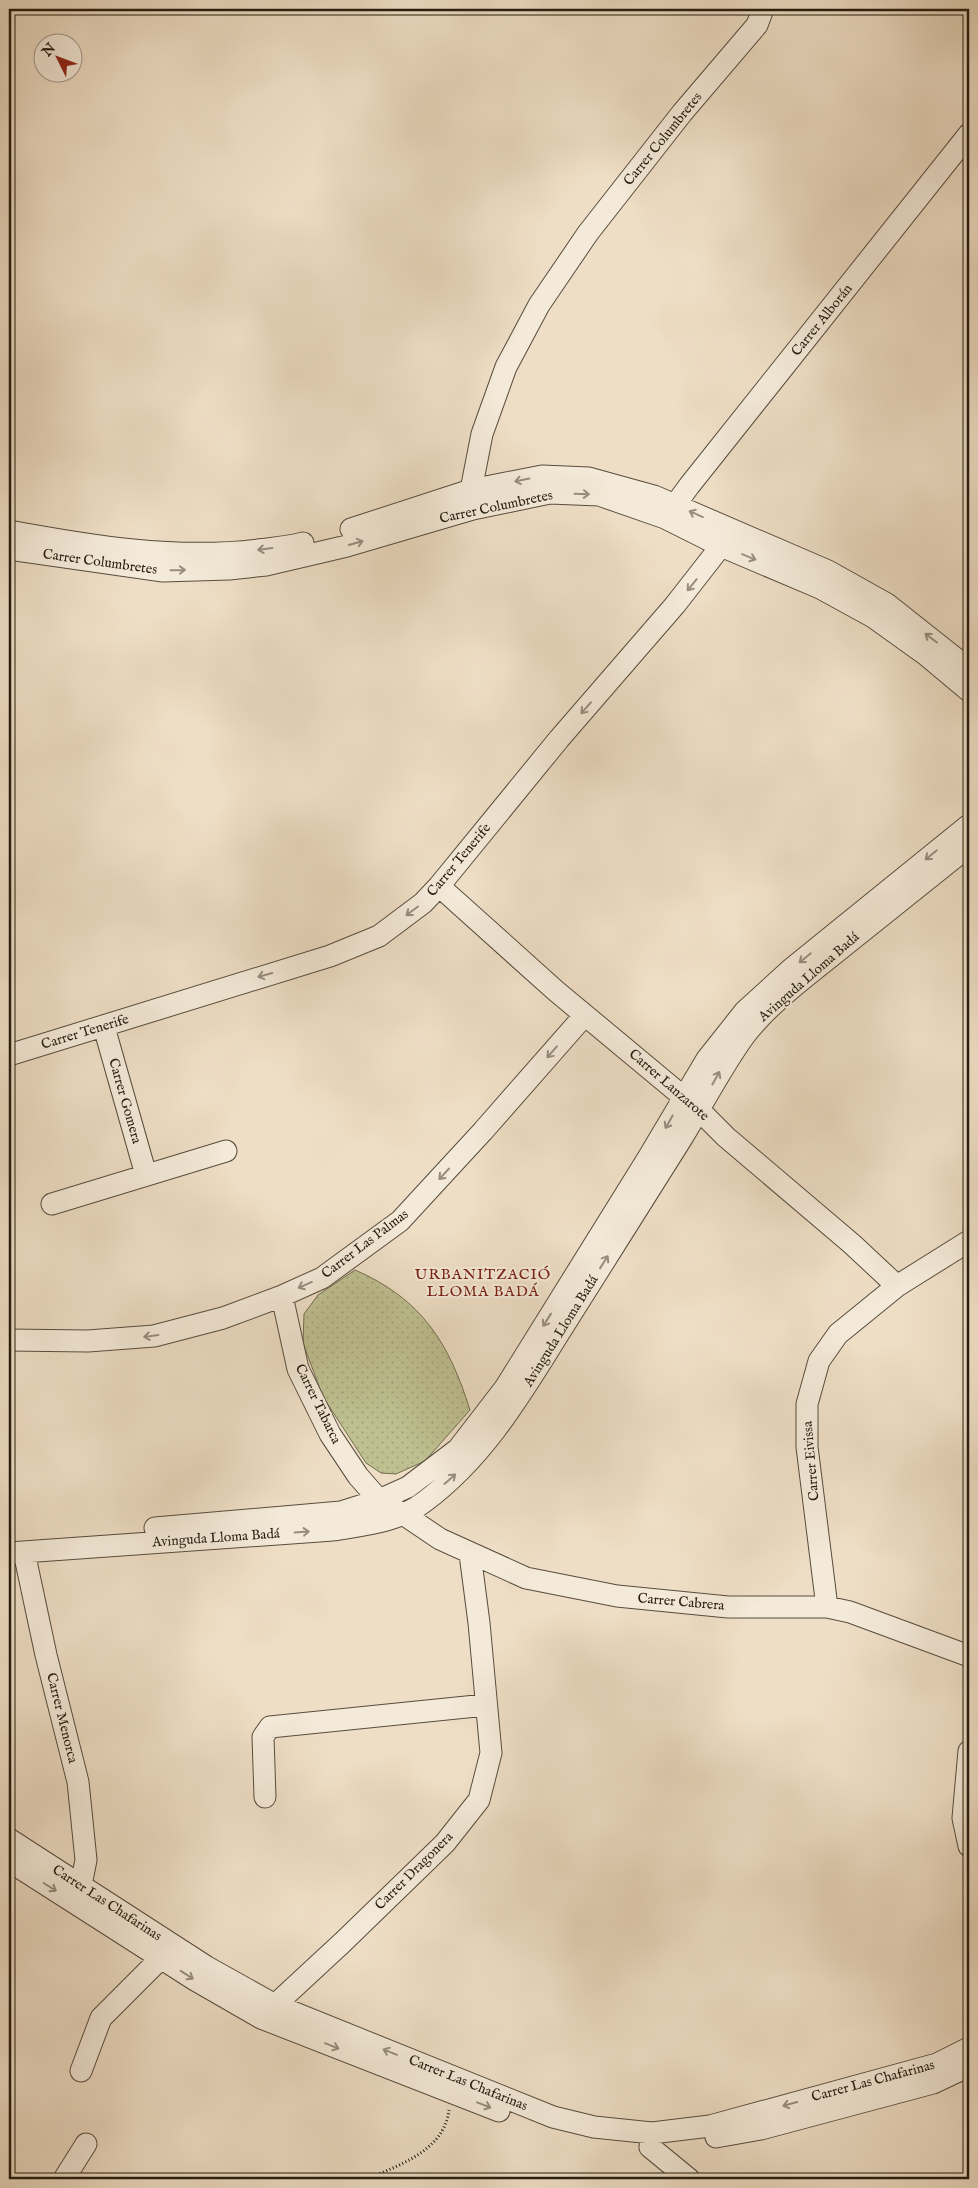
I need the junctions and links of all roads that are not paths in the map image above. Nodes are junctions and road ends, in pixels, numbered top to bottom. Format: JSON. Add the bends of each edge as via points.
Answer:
{"nodes":[{"id":1,"x":763,"y":9,"type":"edge"},
{"id":2,"x":968,"y":138,"type":"edge"},
{"id":3,"x":472,"y":500,"type":"junction"},
{"id":4,"x":670,"y":511,"type":"junction"},
{"id":5,"x":9,"y":531,"type":"edge"},
{"id":6,"x":744,"y":536,"type":"junction"},
{"id":7,"x":721,"y":546,"type":"junction"},
{"id":8,"x":9,"y":549,"type":"edge"},
{"id":9,"x":969,"y":669,"type":"edge"},
{"id":10,"x":969,"y":691,"type":"edge"},
{"id":11,"x":969,"y":825,"type":"edge"},
{"id":12,"x":969,"y":846,"type":"edge"},
{"id":13,"x":439,"y":886,"type":"junction"},
{"id":14,"x":584,"y":1016,"type":"junction"},
{"id":15,"x":104,"y":1027,"type":"junction"},
{"id":16,"x":9,"y":1055,"type":"edge"},
{"id":17,"x":691,"y":1103,"type":"junction"},
{"id":18,"x":226,"y":1151,"type":"dead end"},
{"id":19,"x":146,"y":1175,"type":"junction"},
{"id":20,"x":52,"y":1204,"type":"dead end"},
{"id":21,"x":969,"y":1241,"type":"edge"},
{"id":22,"x":897,"y":1286,"type":"junction"},
{"id":23,"x":282,"y":1296,"type":"junction"},
{"id":24,"x":9,"y":1340,"type":"edge"},
{"id":25,"x":379,"y":1500,"type":"junction"},
{"id":26,"x":403,"y":1514,"type":"junction"},
{"id":27,"x":14,"y":1548,"type":"edge"},
{"id":28,"x":470,"y":1554,"type":"junction"},
{"id":29,"x":827,"y":1607,"type":"junction"},
{"id":30,"x":969,"y":1656,"type":"edge"},
{"id":31,"x":486,"y":1705,"type":"junction"},
{"id":32,"x":969,"y":1751,"type":"edge"},
{"id":33,"x":265,"y":1797,"type":"dead end"},
{"id":34,"x":9,"y":1840,"type":"edge"},
{"id":35,"x":969,"y":1846,"type":"edge"},
{"id":36,"x":9,"y":1861,"type":"edge"},
{"id":37,"x":81,"y":1885,"type":"junction"},
{"id":38,"x":160,"y":1958,"type":"junction"},
{"id":39,"x":275,"y":2005,"type":"junction"},
{"id":40,"x":969,"y":2048,"type":"edge"},
{"id":41,"x":969,"y":2066,"type":"edge"},
{"id":42,"x":81,"y":2070,"type":"dead end"},
{"id":43,"x":651,"y":2140,"type":"junction"},
{"id":44,"x":86,"y":2144,"type":"dead end"},
{"id":45,"x":64,"y":2179,"type":"edge"},
{"id":46,"x":689,"y":2179,"type":"edge"}],
"edges":[{"from":1,"to":3,"type":"street","name":"Carrer Columbretes","via":[[757,25],[682,113],[588,233],[539,305],[506,367],[482,434]]},
{"from":2,"to":4,"type":"street","name":"Carrer Alborán","via":[[928,184]]},
{"from":3,"to":4,"type":"street","name":"Carrer Columbretes","via":[[550,493],[599,495]]},
{"from":3,"to":5,"type":"street","name":"Carrer Columbretes","one_way":true,"via":[[294,545],[231,553],[154,552],[88,545]]},
{"from":8,"to":3,"type":"street","name":"Carrer Columbretes","one_way":true,"via":[[163,571],[229,569],[266,565],[347,546]]},
{"from":6,"to":4,"type":"street","name":"Carrer Columbretes","one_way":true},
{"from":4,"to":7,"type":"street","name":"Carrer Columbretes"},
{"from":6,"to":7,"type":"street"},
{"from":9,"to":6,"type":"street","name":"Carrer Columbretes","one_way":true,"via":[[887,604],[828,572]]},
{"from":7,"to":10,"type":"street","name":"Carrer Columbretes","one_way":true,"via":[[820,588],[873,617]]},
{"from":7,"to":13,"type":"street","name":"Carrer Tenerife","one_way":true},
{"from":11,"to":17,"type":"street","name":"Avinguda Lloma Badá","one_way":true,"via":[[790,970],[745,1011],[707,1059]]},
{"from":17,"to":12,"type":"street","name":"Avinguda Lloma Badá","one_way":true,"via":[[775,1003]]},
{"from":13,"to":14,"type":"street","name":"Carrer Lanzarote"},
{"from":13,"to":15,"type":"street","name":"Carrer Tenerife","one_way":true,"via":[[423,903],[379,936],[330,956]]},
{"from":14,"to":17,"type":"street","name":"Carrer Lanzarote"},
{"from":14,"to":23,"type":"street","name":"Carrer Las Palmas","one_way":true,"via":[[400,1221],[322,1278]]},
{"from":15,"to":16,"type":"street","name":"Carrer Tenerife"},
{"from":15,"to":19,"type":"street","name":"Carrer Gomera"},
{"from":17,"to":22,"type":"street","name":"Carrer Lanzarote"},
{"from":17,"to":25,"type":"street","name":"Avinguda Lloma Badá","one_way":true,"via":[[505,1388],[458,1449],[408,1487]]},
{"from":26,"to":17,"type":"street","name":"Avinguda Lloma Badá","one_way":true,"via":[[423,1504],[471,1461],[508,1414]]},
{"from":18,"to":19,"type":"street"},
{"from":19,"to":20,"type":"street"},
{"from":21,"to":22,"type":"street","name":"Carrer Eivissa"},
{"from":22,"to":29,"type":"street","name":"Carrer Eivissa","via":[[838,1334],[819,1361],[807,1404],[807,1447]]},
{"from":23,"to":24,"type":"street","name":"Carrer Las Palmas","one_way":true,"via":[[223,1318],[154,1336],[88,1341]]},
{"from":23,"to":25,"type":"street","name":"Carrer Tabarca","via":[[298,1369],[330,1434],[358,1476]]},
{"from":25,"to":26,"type":"street","name":"Carrer Tabarca"},
{"from":25,"to":27,"type":"street","name":"Avinguda Lloma Badá","via":[[340,1512]]},
{"from":27,"to":26,"type":"street","name":"Avinguda Lloma Badá","one_way":true,"via":[[333,1530],[376,1524]]},
{"from":26,"to":28,"type":"street","name":"Carrer Cabrera"},
{"from":27,"to":37,"type":"street","name":"Carrer Menorca","via":[[46,1655],[78,1782],[86,1860]]},
{"from":28,"to":29,"type":"street","name":"Carrer Cabrera","via":[[526,1578],[617,1596],[728,1607]]},
{"from":28,"to":31,"type":"street","name":"Carrer Dragonera"},
{"from":29,"to":30,"type":"street","name":"Carrer Cabrera","via":[[850,1612]]},
{"from":31,"to":33,"type":"street","via":[[270,1727],[263,1737]]},
{"from":31,"to":39,"type":"street","name":"Carrer Dragonera","via":[[491,1754],[479,1800],[445,1843]]},
{"from":32,"to":35,"type":"street","via":[[963,1818]]},
{"from":34,"to":37,"type":"street","name":"Carrer Las Chafarinas"},
{"from":36,"to":38,"type":"street","name":"Carrer Las Chafarinas","one_way":true},
{"from":37,"to":39,"type":"street","name":"Carrer Las Chafarinas","via":[[207,1967]]},
{"from":38,"to":42,"type":"street","via":[[101,2018]]},
{"from":38,"to":43,"type":"street","name":"Carrer Las Chafarinas","one_way":true,"via":[[261,2018],[552,2131],[601,2141]]},
{"from":43,"to":39,"type":"street","name":"Carrer Las Chafarinas","one_way":true,"via":[[553,2117]]},
{"from":40,"to":43,"type":"street","name":"Carrer Las Chafarinas","one_way":true,"via":[[937,2064]]},
{"from":41,"to":43,"type":"street","name":"Carrer Las Chafarinas","via":[[934,2083],[761,2129]]},
{"from":43,"to":46,"type":"street"},
{"from":44,"to":45,"type":"street"}]}
